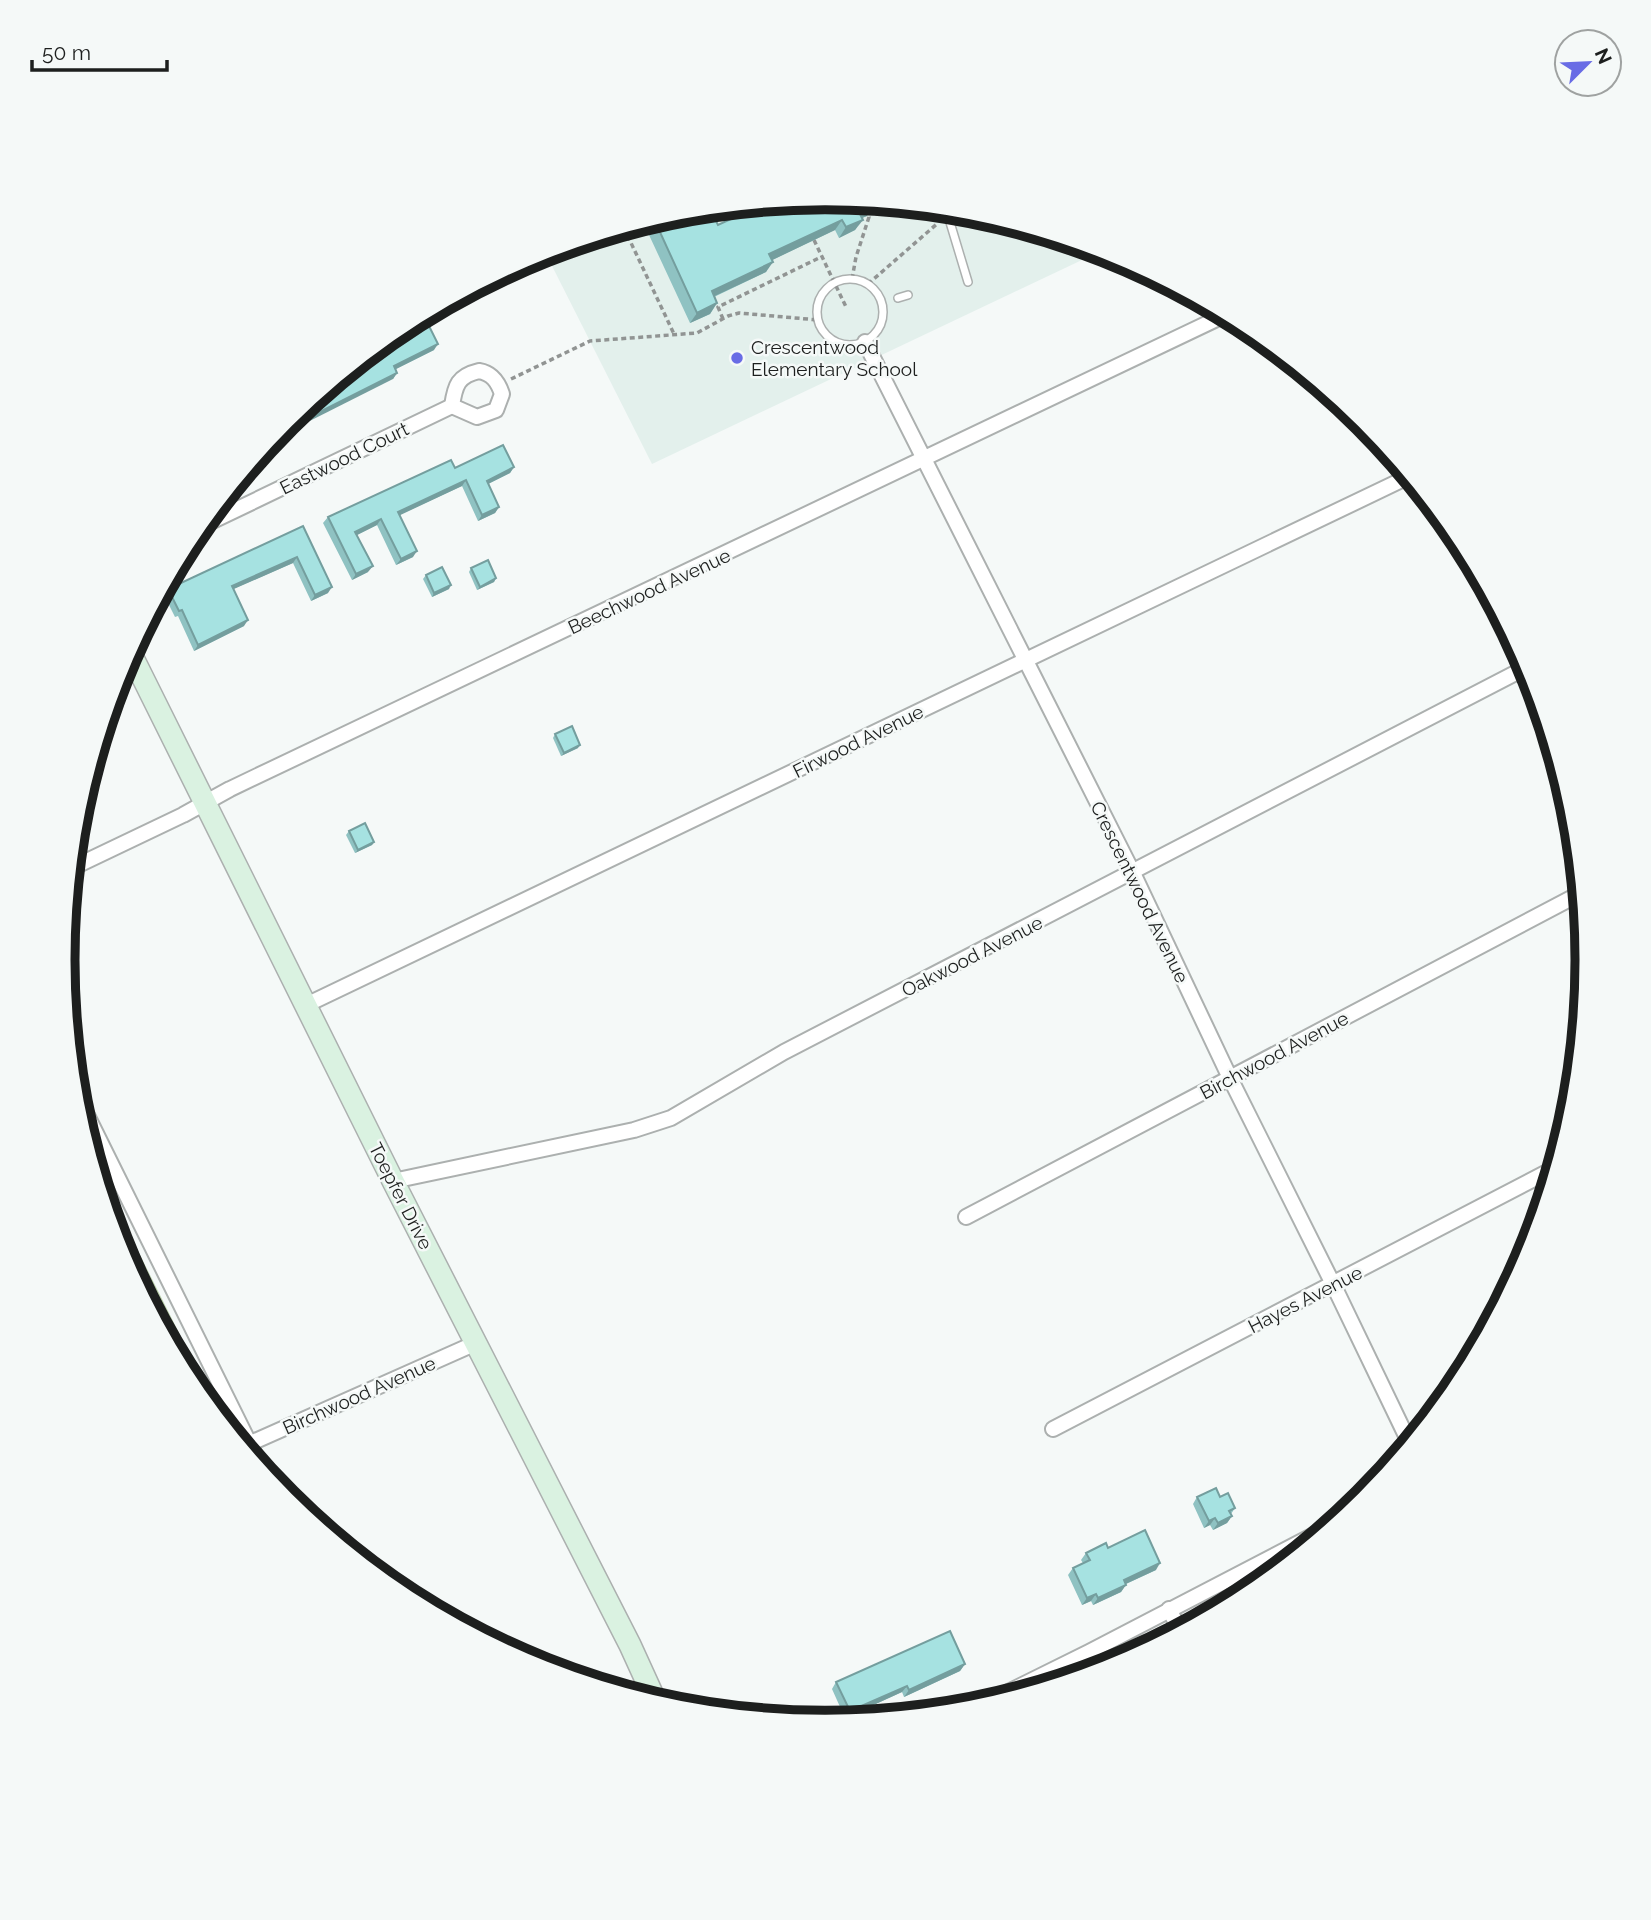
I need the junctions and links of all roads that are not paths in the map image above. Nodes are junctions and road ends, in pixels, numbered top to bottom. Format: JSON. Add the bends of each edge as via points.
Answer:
{"nodes":[{"id":1,"x":949,"y":220,"type":"edge"},
{"id":2,"x":968,"y":282,"type":"dead end"},
{"id":3,"x":908,"y":295,"type":"dead end"},
{"id":4,"x":898,"y":298,"type":"dead end"},
{"id":5,"x":1216,"y":319,"type":"edge"},
{"id":6,"x":865,"y":342,"type":"junction"},
{"id":7,"x":452,"y":406,"type":"dead end"},
{"id":8,"x":926,"y":460,"type":"junction"},
{"id":9,"x":1403,"y":481,"type":"edge"},
{"id":10,"x":220,"y":518,"type":"edge"},
{"id":11,"x":1025,"y":661,"type":"junction"},
{"id":12,"x":136,"y":665,"type":"edge"},
{"id":13,"x":1518,"y":672,"type":"edge"},
{"id":14,"x":205,"y":804,"type":"junction"},
{"id":15,"x":82,"y":863,"type":"edge"},
{"id":16,"x":1133,"y":873,"type":"junction"},
{"id":17,"x":1573,"y":897,"type":"edge"},
{"id":18,"x":306,"y":1005,"type":"junction"},
{"id":19,"x":1230,"y":1078,"type":"junction"},
{"id":20,"x":97,"y":1136,"type":"edge"},
{"id":21,"x":1544,"y":1174,"type":"edge"},
{"id":22,"x":393,"y":1181,"type":"junction"},
{"id":23,"x":966,"y":1217,"type":"dead end"},
{"id":24,"x":1334,"y":1284,"type":"junction"},
{"id":25,"x":476,"y":1343,"type":"junction"},
{"id":26,"x":240,"y":1429,"type":"edge"},
{"id":27,"x":1053,"y":1429,"type":"dead end"},
{"id":28,"x":1406,"y":1435,"type":"edge"},
{"id":29,"x":251,"y":1442,"type":"edge"},
{"id":30,"x":1294,"y":1545,"type":"edge"},
{"id":31,"x":1170,"y":1609,"type":"junction"},
{"id":32,"x":1176,"y":1623,"type":"edge"},
{"id":33,"x":1027,"y":1683,"type":"edge"},
{"id":34,"x":650,"y":1689,"type":"edge"}],
"edges":[{"from":1,"to":2,"type":"lane"},
{"from":3,"to":4,"type":"lane"},
{"from":5,"to":8,"type":"street","name":"Beechwood Avenue"},
{"from":6,"to":6,"type":"lane","via":[[883,319],[883,304],[876,290],[852,279],[834,283],[823,291],[817,305],[818,320],[836,342]]},
{"from":6,"to":8,"type":"street","name":"Crescentwood Avenue"},
{"from":7,"to":10,"type":"street","name":"Eastwood Court"},
{"from":8,"to":11,"type":"street","name":"Crescentwood Avenue"},
{"from":8,"to":14,"type":"street","name":"Beechwood Avenue"},
{"from":9,"to":11,"type":"street","name":"Firwood Avenue"},
{"from":11,"to":16,"type":"street","name":"Crescentwood Avenue"},
{"from":11,"to":18,"type":"street","name":"Firwood Avenue"},
{"from":12,"to":14,"type":"street","name":"Toepfer Drive"},
{"from":13,"to":16,"type":"street","name":"Oakwood Avenue"},
{"from":14,"to":15,"type":"street","name":"Beechwood Avenue"},
{"from":14,"to":18,"type":"street","name":"Toepfer Drive"},
{"from":16,"to":19,"type":"street","name":"Crescentwood Avenue"},
{"from":16,"to":22,"type":"street","name":"Oakwood Avenue","via":[[784,1052],[671,1118],[634,1130]]},
{"from":17,"to":19,"type":"street","name":"Birchwood Avenue"},
{"from":18,"to":22,"type":"street","name":"Toepfer Drive"},
{"from":19,"to":23,"type":"street","name":"Birchwood Avenue"},
{"from":19,"to":24,"type":"street","name":"Crescentwood Avenue"},
{"from":20,"to":26,"type":"street"},
{"from":21,"to":24,"type":"street","name":"Hayes Avenue"},
{"from":22,"to":25,"type":"street","name":"Toepfer Drive"},
{"from":24,"to":27,"type":"street","name":"Hayes Avenue"},
{"from":24,"to":28,"type":"street","name":"Crescentwood Avenue"},
{"from":25,"to":29,"type":"street","name":"Birchwood Avenue"},
{"from":25,"to":34,"type":"street","name":"Toepfer Drive"},
{"from":30,"to":31,"type":"street"},
{"from":31,"to":32,"type":"street"},
{"from":31,"to":33,"type":"street"}]}
